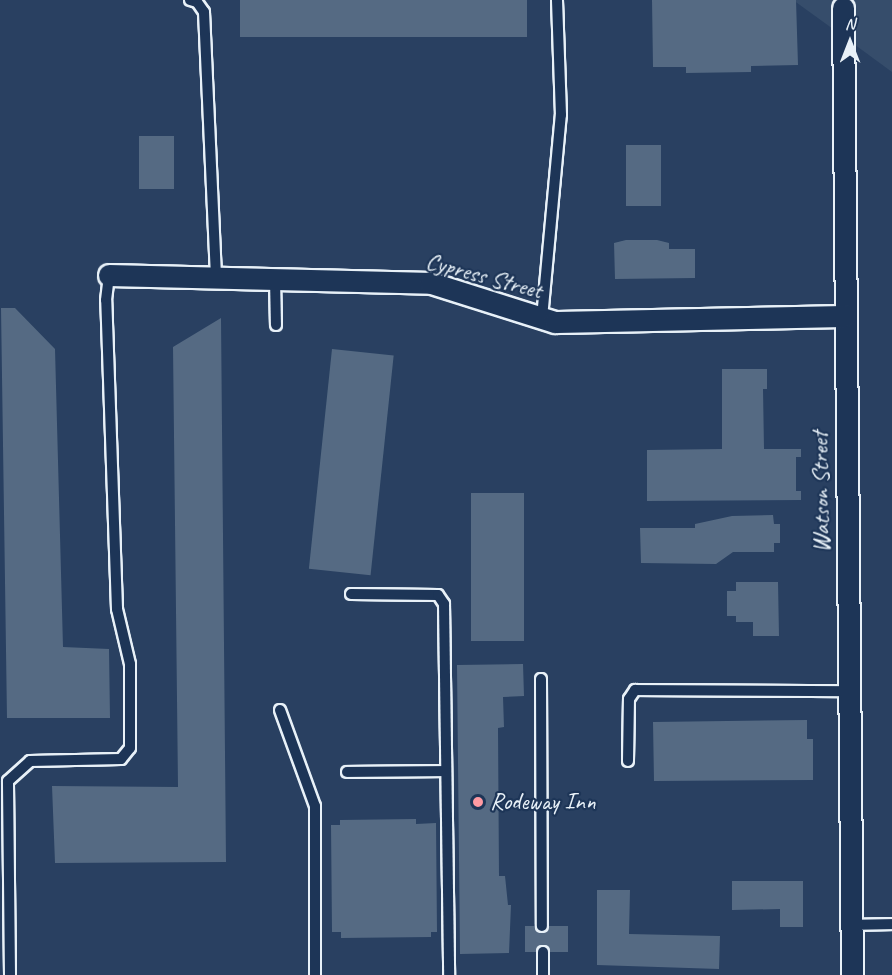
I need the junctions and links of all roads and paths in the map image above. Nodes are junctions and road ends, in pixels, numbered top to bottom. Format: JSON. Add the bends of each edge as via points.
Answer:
{"nodes":[{"id":1,"x":190,"y":0,"type":"edge"},
{"id":2,"x":205,"y":0,"type":"edge"},
{"id":3,"x":557,"y":0,"type":"edge"},
{"id":4,"x":843,"y":8,"type":"dead end"},
{"id":5,"x":204,"y":12,"type":"junction"},
{"id":6,"x":109,"y":274,"type":"joint"},
{"id":7,"x":216,"y":277,"type":"junction"},
{"id":8,"x":275,"y":279,"type":"junction"},
{"id":9,"x":845,"y":316,"type":"junction"},
{"id":10,"x":542,"y":318,"type":"junction"},
{"id":11,"x":276,"y":325,"type":"dead end"},
{"id":12,"x":351,"y":594,"type":"dead end"},
{"id":13,"x":541,"y":679,"type":"dead end"},
{"id":14,"x":849,"y":691,"type":"junction"},
{"id":15,"x":280,"y":710,"type":"dead end"},
{"id":16,"x":628,"y":761,"type":"dead end"},
{"id":17,"x":446,"y":771,"type":"junction"},
{"id":18,"x":347,"y":772,"type":"dead end"},
{"id":19,"x":4,"y":850,"type":"edge"},
{"id":20,"x":892,"y":924,"type":"edge"},
{"id":21,"x":851,"y":925,"type":"junction"},
{"id":22,"x":542,"y":926,"type":"dead end"},
{"id":23,"x":543,"y":952,"type":"dead end"},
{"id":24,"x":10,"y":975,"type":"edge"},
{"id":25,"x":315,"y":975,"type":"edge"},
{"id":26,"x":449,"y":975,"type":"edge"},
{"id":27,"x":543,"y":975,"type":"edge"},
{"id":28,"x":852,"y":975,"type":"edge"}],
"edges":[{"from":1,"to":5,"type":"lane","via":[[197,2]]},
{"from":2,"to":5,"type":"lane"},
{"from":3,"to":10,"type":"lane","via":[[561,115]]},
{"from":4,"to":9,"type":"street","name":"Watson Street"},
{"from":5,"to":7,"type":"lane"},
{"from":6,"to":7,"type":"street","name":"Cypress Street"},
{"from":6,"to":19,"type":"lane","via":[[106,300],[117,609],[130,663],[130,748],[121,759],[30,761],[20,766],[8,781]]},
{"from":7,"to":8,"type":"street","name":"Cypress Street"},
{"from":8,"to":10,"type":"street","name":"Cypress Street","via":[[431,284]]},
{"from":8,"to":11,"type":"lane"},
{"from":9,"to":10,"type":"street","name":"Cypress Street","via":[[555,322]]},
{"from":9,"to":14,"type":"street","name":"Watson Street"},
{"from":12,"to":17,"type":"lane","via":[[438,595],[444,604]]},
{"from":13,"to":22,"type":"lane"},
{"from":14,"to":16,"type":"lane","via":[[635,690],[629,699]]},
{"from":14,"to":21,"type":"street","name":"Watson Street"},
{"from":15,"to":25,"type":"lane","via":[[315,806]]},
{"from":17,"to":18,"type":"lane"},
{"from":17,"to":26,"type":"lane"},
{"from":19,"to":24,"type":"lane"},
{"from":20,"to":21,"type":"lane"},
{"from":21,"to":28,"type":"street","name":"Watson Street"},
{"from":23,"to":27,"type":"lane"}]}
